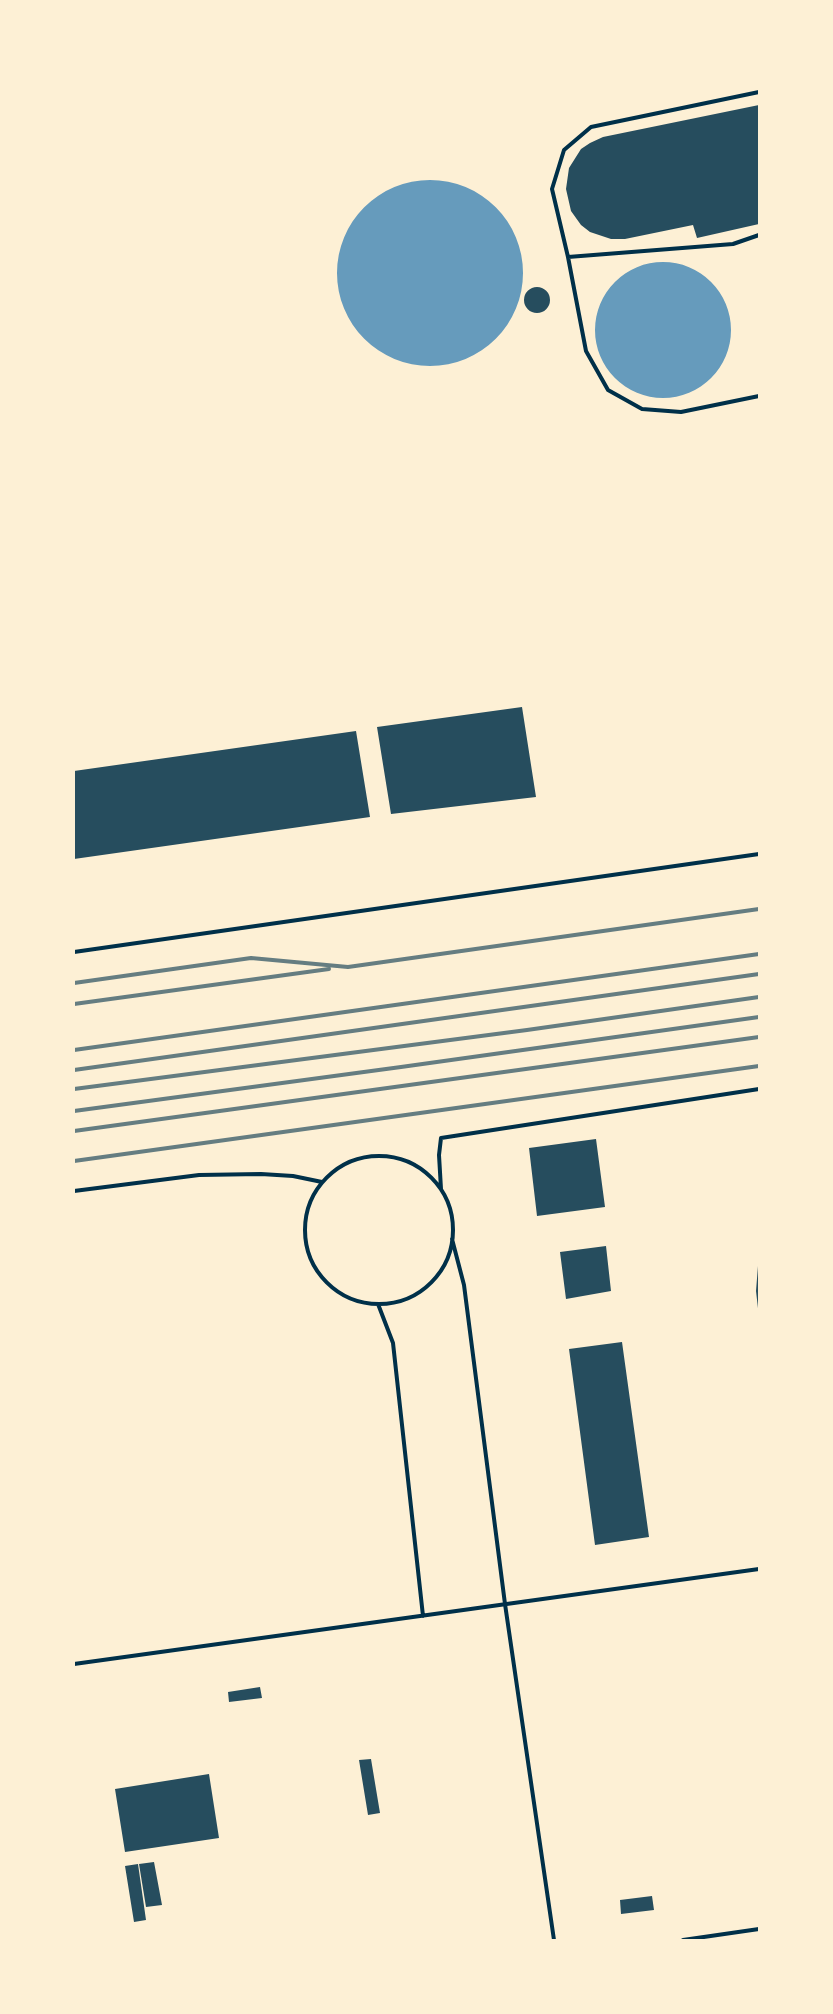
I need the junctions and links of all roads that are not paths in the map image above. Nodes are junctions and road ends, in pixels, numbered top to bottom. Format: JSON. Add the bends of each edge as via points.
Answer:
{"nodes":[{"id":1,"x":759,"y":92,"type":"edge"},
{"id":2,"x":759,"y":235,"type":"edge"},
{"id":3,"x":568,"y":257,"type":"junction"},
{"id":4,"x":759,"y":396,"type":"edge"},
{"id":5,"x":759,"y":854,"type":"edge"},
{"id":6,"x":74,"y":952,"type":"edge"},
{"id":7,"x":759,"y":1090,"type":"edge"},
{"id":8,"x":322,"y":1182,"type":"junction"},
{"id":9,"x":441,"y":1190,"type":"junction"},
{"id":10,"x":74,"y":1192,"type":"edge"},
{"id":11,"x":452,"y":1238,"type":"junction"},
{"id":12,"x":378,"y":1304,"type":"junction"},
{"id":13,"x":759,"y":1569,"type":"edge"},
{"id":14,"x":506,"y":1604,"type":"junction"},
{"id":15,"x":423,"y":1616,"type":"junction"},
{"id":16,"x":74,"y":1664,"type":"edge"},
{"id":17,"x":759,"y":1929,"type":"edge"},
{"id":18,"x":554,"y":1940,"type":"edge"},
{"id":19,"x":683,"y":1940,"type":"edge"}],
"edges":[{"from":1,"to":3,"type":"lane","via":[[591,127],[564,150],[552,189]]},
{"from":2,"to":3,"type":"lane","via":[[733,244]]},
{"from":3,"to":4,"type":"lane","via":[[586,351],[608,390],[642,409],[681,412]]},
{"from":5,"to":6,"type":"lane"},
{"from":7,"to":9,"type":"lane","via":[[442,1138],[439,1155]]},
{"from":8,"to":9,"type":"lane","via":[[334,1170],[350,1162],[383,1156],[417,1166]]},
{"from":8,"to":10,"type":"lane","via":[[293,1176],[199,1175]]},
{"from":8,"to":12,"type":"lane","via":[[306,1214],[308,1250],[315,1267],[327,1283],[342,1294],[360,1302]]},
{"from":9,"to":11,"type":"lane","via":[[453,1221]]},
{"from":11,"to":12,"type":"lane","via":[[449,1255],[430,1284],[397,1302]]},
{"from":11,"to":14,"type":"lane","via":[[464,1285]]},
{"from":12,"to":15,"type":"lane","via":[[393,1343]]},
{"from":13,"to":14,"type":"lane"},
{"from":14,"to":15,"type":"lane"},
{"from":14,"to":18,"type":"lane"},
{"from":15,"to":16,"type":"lane"},
{"from":17,"to":19,"type":"lane"}]}
